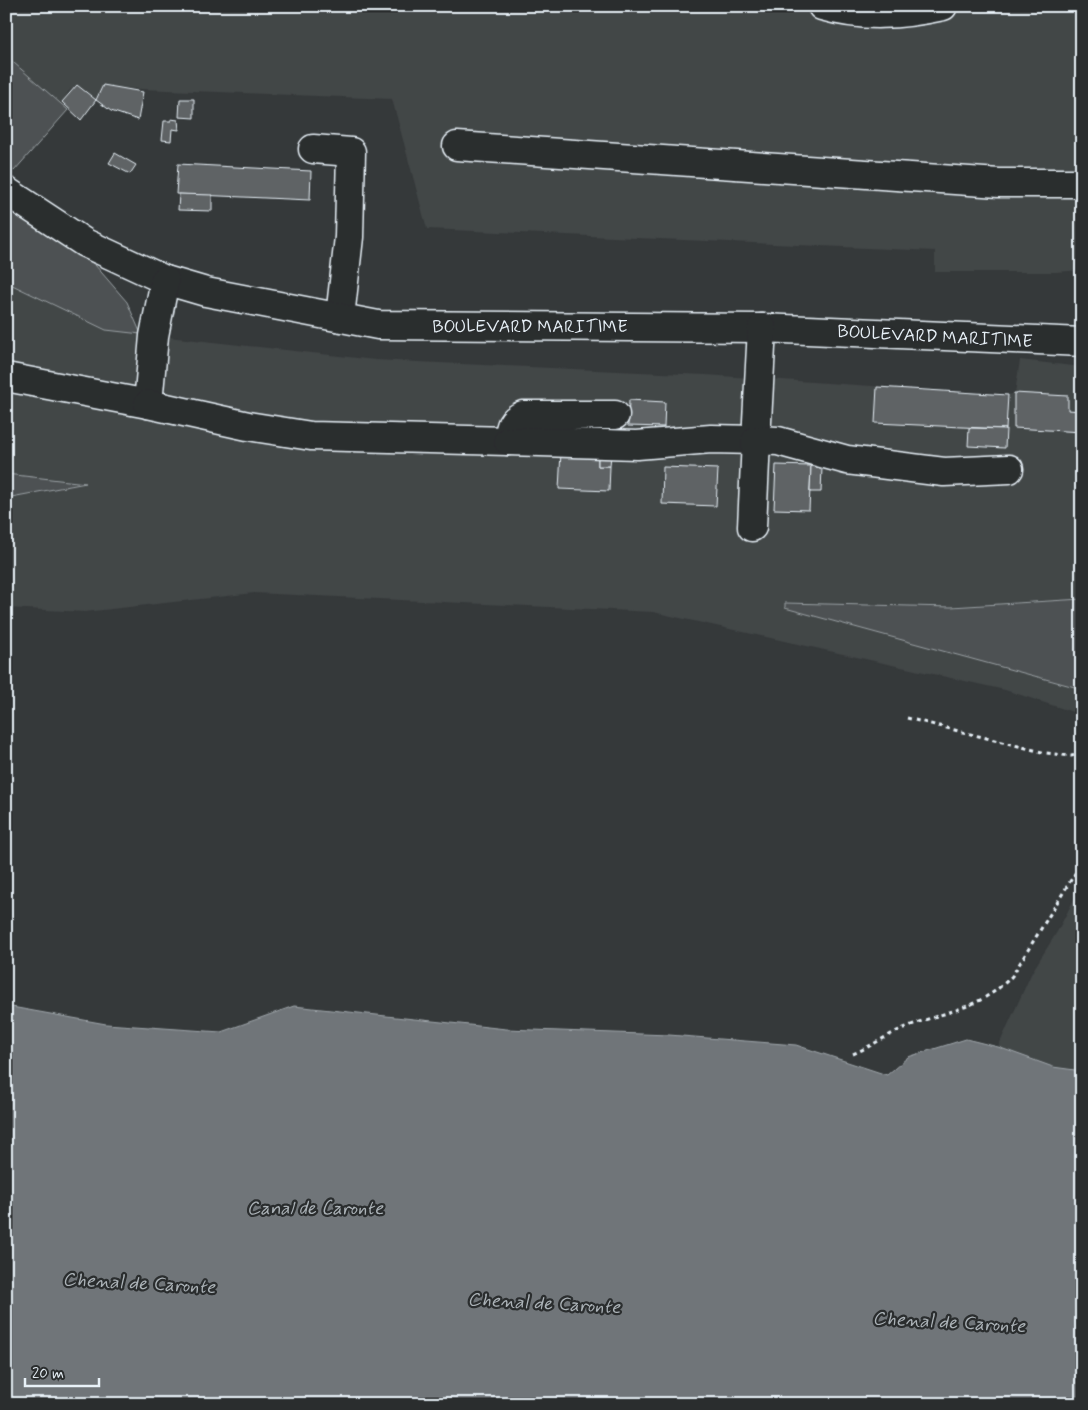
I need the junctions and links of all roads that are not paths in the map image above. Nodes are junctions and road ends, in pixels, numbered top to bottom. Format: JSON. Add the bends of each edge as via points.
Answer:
{"nodes":[{"id":1,"x":822,"y":6,"type":"edge"},
{"id":2,"x":943,"y":6,"type":"edge"},
{"id":3,"x":457,"y":146,"type":"dead end"},
{"id":4,"x":312,"y":150,"type":"dead end"},
{"id":5,"x":1082,"y":183,"type":"edge"},
{"id":6,"x":6,"y":191,"type":"edge"},
{"id":7,"x":165,"y":280,"type":"junction"},
{"id":8,"x":340,"y":318,"type":"junction"},
{"id":9,"x":762,"y":328,"type":"junction"},
{"id":10,"x":1082,"y":342,"type":"edge"},
{"id":11,"x":6,"y":377,"type":"edge"},
{"id":12,"x":148,"y":404,"type":"junction"},
{"id":13,"x":615,"y":416,"type":"dead end"},
{"id":14,"x":756,"y":440,"type":"junction"},
{"id":15,"x":508,"y":441,"type":"junction"},
{"id":16,"x":1010,"y":469,"type":"dead end"},
{"id":17,"x":752,"y":527,"type":"dead end"}],
"edges":[{"from":1,"to":2,"type":"street","via":[[847,13],[884,16]]},
{"from":3,"to":5,"type":"street","via":[[999,183]]},
{"from":4,"to":8,"type":"street","via":[[351,152],[349,237]]},
{"from":6,"to":7,"type":"street","name":"BOULEVARD MARITIME","via":[[84,244]]},
{"from":7,"to":8,"type":"street","name":"BOULEVARD MARITIME","via":[[206,292]]},
{"from":7,"to":12,"type":"street","via":[[154,336]]},
{"from":8,"to":9,"type":"street","name":"BOULEVARD MARITIME","via":[[378,325]]},
{"from":9,"to":10,"type":"street","name":"BOULEVARD MARITIME"},
{"from":9,"to":14,"type":"street"},
{"from":11,"to":12,"type":"street"},
{"from":12,"to":15,"type":"street","via":[[311,436]]},
{"from":13,"to":15,"type":"street","via":[[523,415],[513,419]]},
{"from":14,"to":15,"type":"street","via":[[637,445]]},
{"from":14,"to":16,"type":"street","via":[[778,441],[847,460],[944,472]]},
{"from":14,"to":17,"type":"street"}]}
